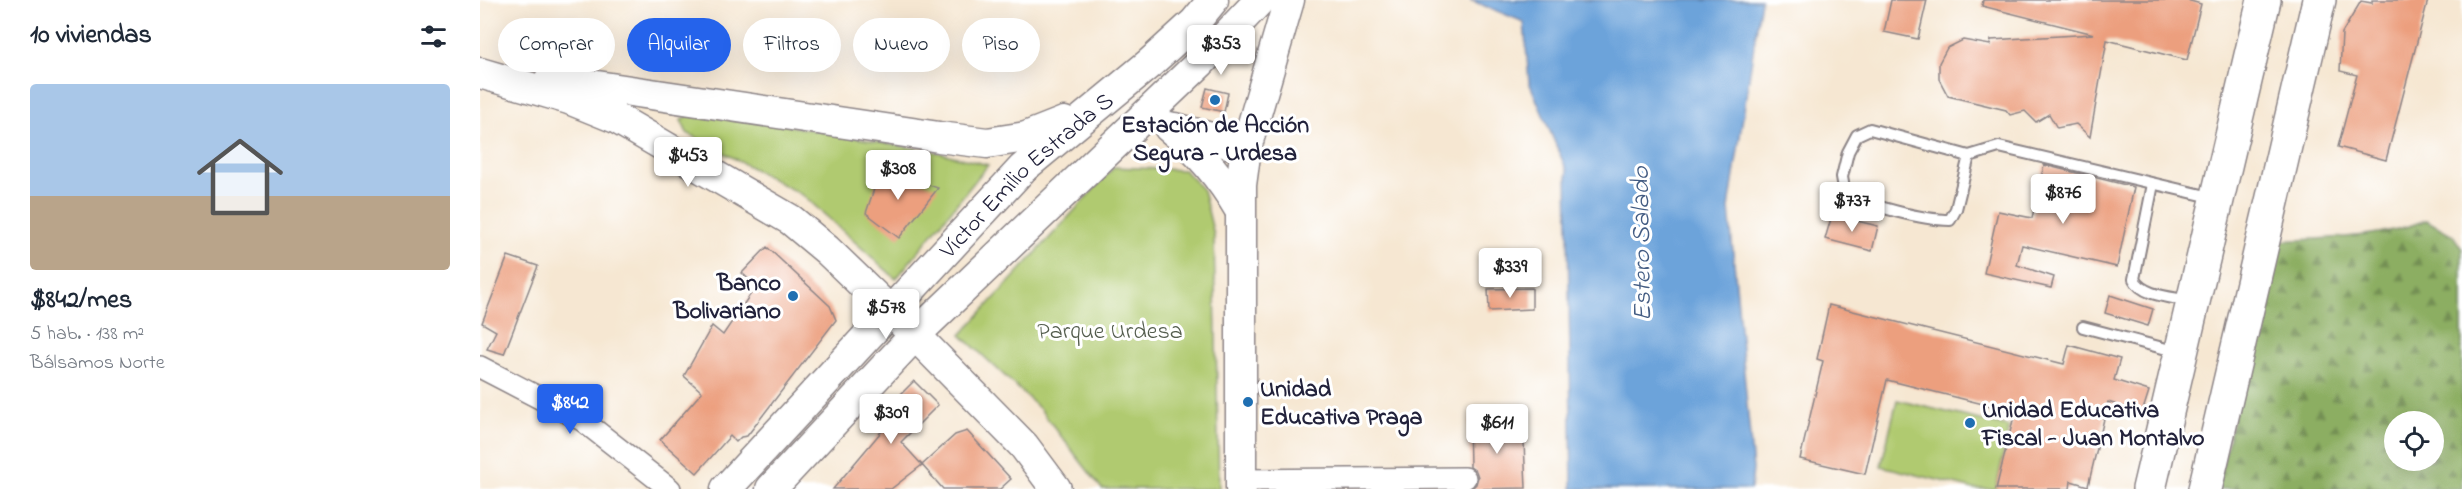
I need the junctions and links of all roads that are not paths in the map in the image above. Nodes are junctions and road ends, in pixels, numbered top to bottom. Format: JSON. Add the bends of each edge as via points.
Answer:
{"nodes":[{"id":1,"x":1213,"y":0,"type":"edge"},
{"id":2,"x":1260,"y":0,"type":"edge"},
{"id":3,"x":1289,"y":0,"type":"edge"},
{"id":4,"x":2264,"y":0,"type":"edge"},
{"id":5,"x":2319,"y":0,"type":"edge"},
{"id":6,"x":480,"y":71,"type":"edge"},
{"id":7,"x":692,"y":100,"type":"junction"},
{"id":8,"x":1103,"y":100,"type":"junction"},
{"id":9,"x":1157,"y":121,"type":"junction"},
{"id":10,"x":1246,"y":148,"type":"junction"},
{"id":11,"x":671,"y":151,"type":"junction"},
{"id":12,"x":1969,"y":156,"type":"junction"},
{"id":13,"x":2153,"y":184,"type":"junction"},
{"id":14,"x":2218,"y":198,"type":"junction"},
{"id":15,"x":1240,"y":210,"type":"junction"},
{"id":16,"x":2193,"y":302,"type":"junction"},
{"id":17,"x":891,"y":311,"type":"junction"},
{"id":18,"x":2083,"y":327,"type":"dead end"},
{"id":19,"x":915,"y":335,"type":"junction"},
{"id":20,"x":2182,"y":352,"type":"junction"},
{"id":21,"x":480,"y":367,"type":"edge"},
{"id":22,"x":1465,"y":478,"type":"dead end"},
{"id":23,"x":1241,"y":484,"type":"edge"},
{"id":24,"x":670,"y":489,"type":"edge"},
{"id":25,"x":726,"y":489,"type":"edge"},
{"id":26,"x":771,"y":489,"type":"edge"},
{"id":27,"x":1056,"y":489,"type":"edge"},
{"id":28,"x":2149,"y":489,"type":"edge"},
{"id":29,"x":2205,"y":489,"type":"edge"}],
"edges":[{"from":1,"to":8,"type":"street","name":"Víctor Emilio Estrada S","via":[[1150,63]]},
{"from":2,"to":9,"type":"street","name":"Víctor Emilio Estrada S"},
{"from":3,"to":10,"type":"street"},
{"from":4,"to":14,"type":"main road"},
{"from":5,"to":29,"type":"main road"},
{"from":6,"to":7,"type":"street"},
{"from":6,"to":11,"type":"street","via":[[616,118]]},
{"from":7,"to":8,"type":"street","via":[[987,143],[1035,134]]},
{"from":7,"to":11,"type":"street","via":[[679,99],[667,105],[659,116],[657,129]]},
{"from":8,"to":17,"type":"street","name":"Víctor Emilio Estrada S","via":[[1023,168]]},
{"from":9,"to":10,"type":"street"},
{"from":9,"to":15,"type":"street","via":[[1210,165]]},
{"from":9,"to":19,"type":"street","name":"Víctor Emilio Estrada S"},
{"from":10,"to":15,"type":"street"},
{"from":11,"to":17,"type":"street","via":[[791,220]]},
{"from":12,"to":12,"type":"lane","via":[[1870,129],[1857,135],[1848,152],[1842,177],[1845,194],[1860,201],[1950,220]]},
{"from":12,"to":13,"type":"lane","via":[[1999,147]]},
{"from":13,"to":14,"type":"lane"},
{"from":13,"to":16,"type":"lane","via":[[2134,279],[2146,291]]},
{"from":14,"to":16,"type":"main road"},
{"from":15,"to":23,"type":"street"},
{"from":16,"to":20,"type":"main road"},
{"from":17,"to":19,"type":"street"},
{"from":17,"to":25,"type":"street","name":"Víctor Emilio Estrada S"},
{"from":18,"to":20,"type":"lane"},
{"from":19,"to":26,"type":"street","name":"Víctor Emilio Estrada S"},
{"from":19,"to":27,"type":"street","via":[[1024,446]]},
{"from":20,"to":28,"type":"main road"},
{"from":21,"to":24,"type":"street","via":[[582,420]]},
{"from":22,"to":23,"type":"street"}]}
